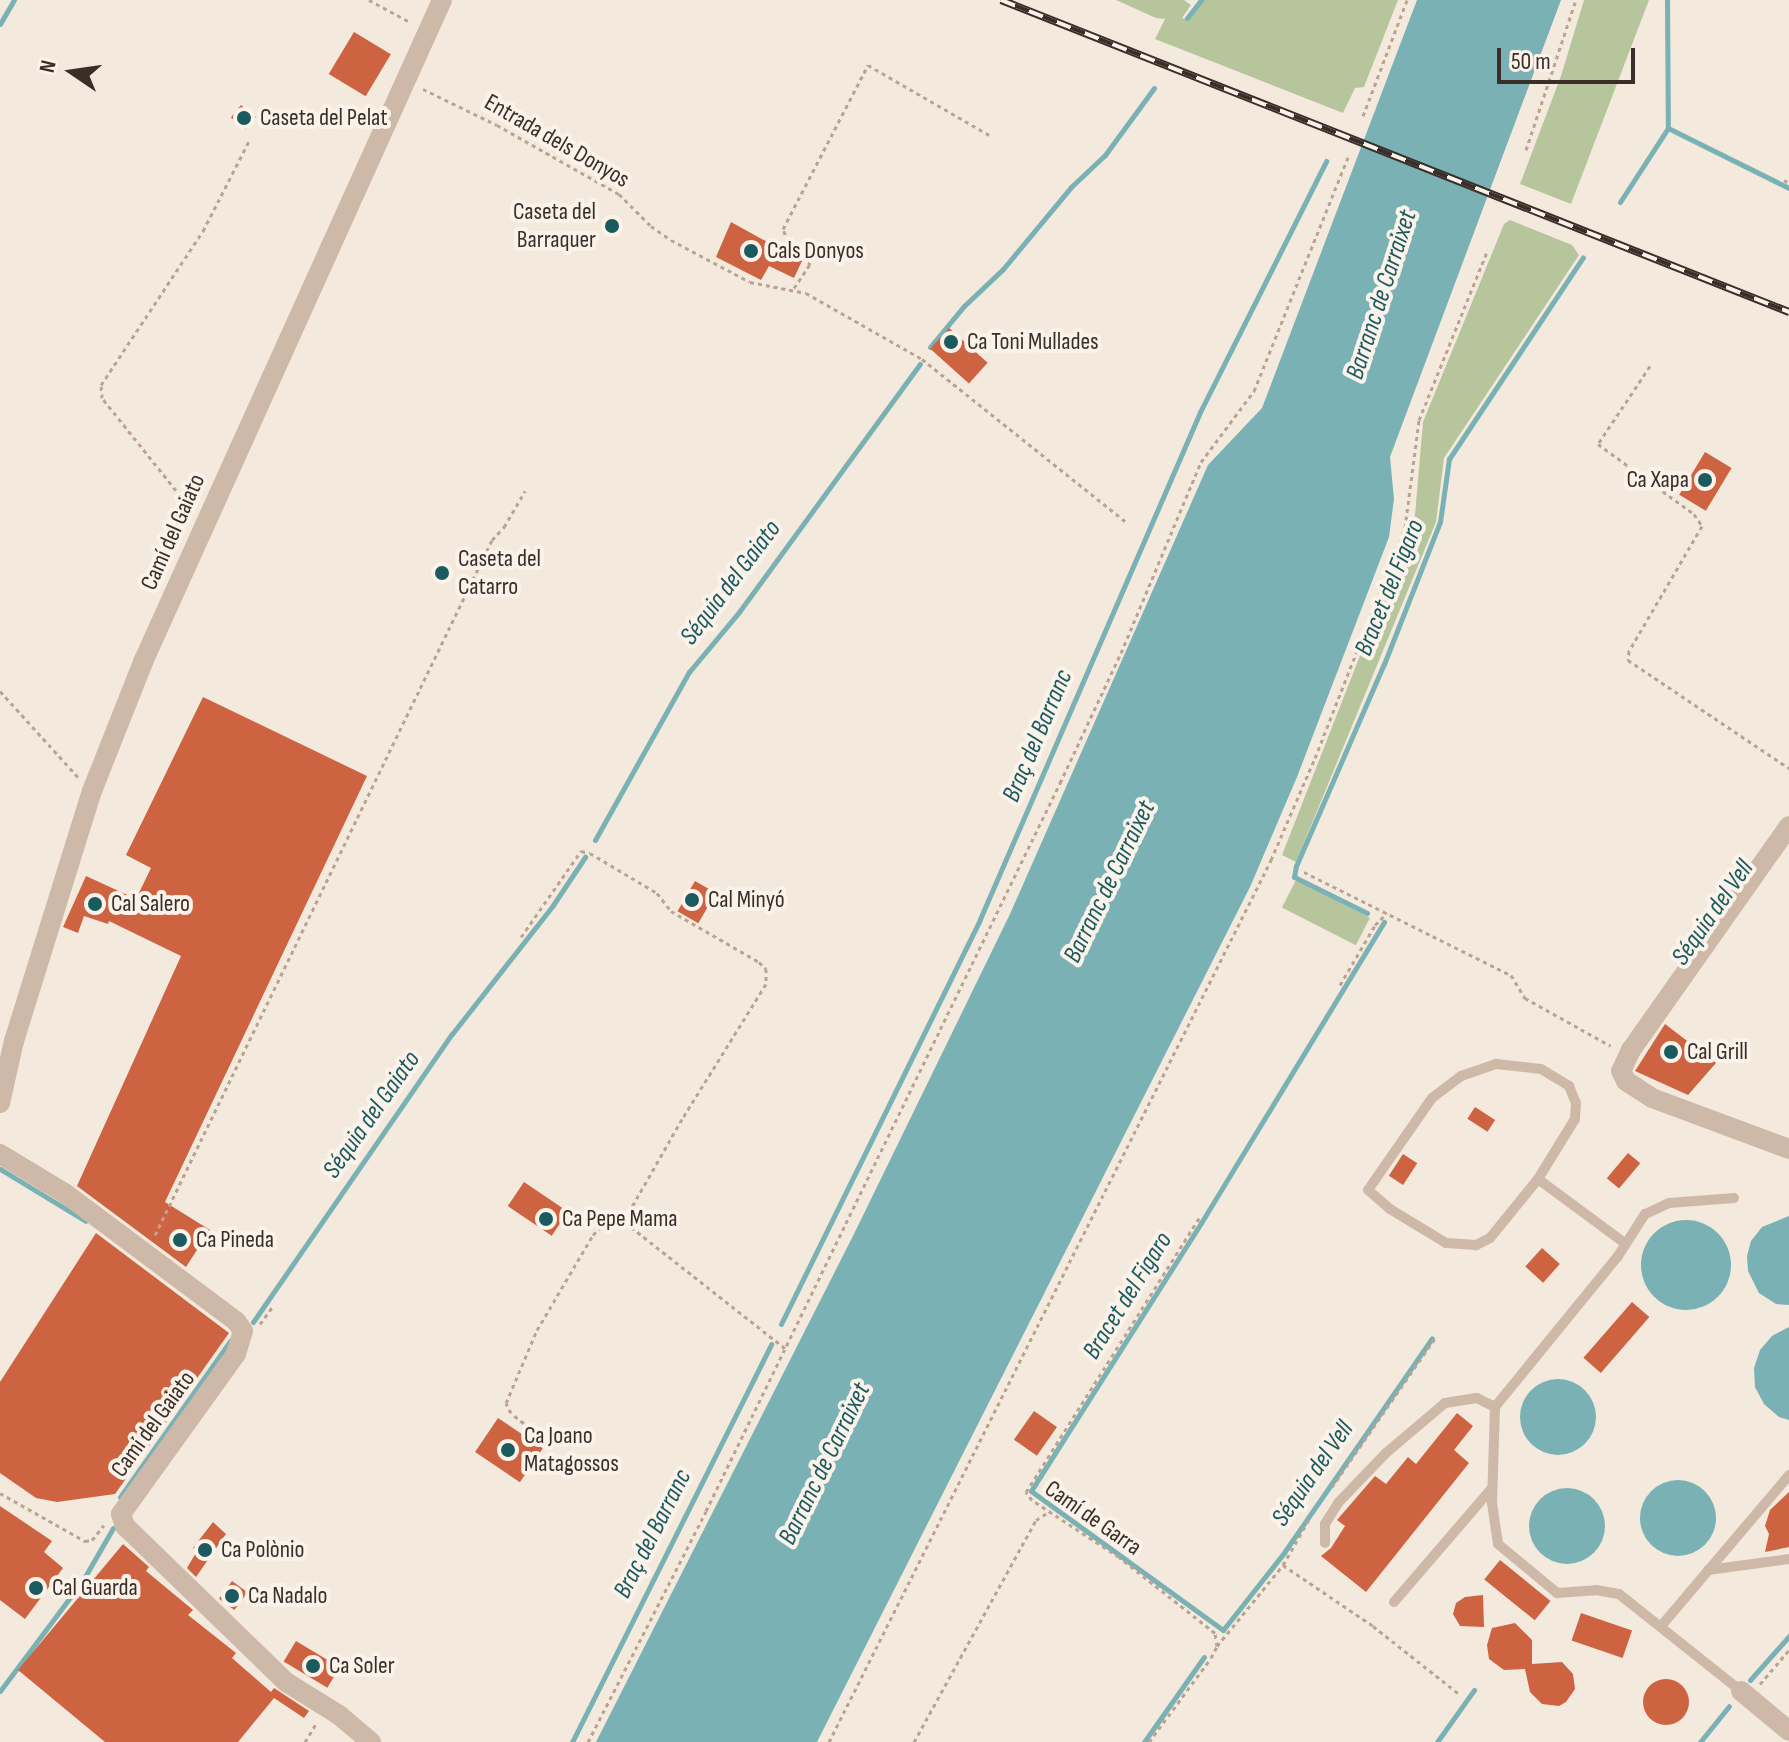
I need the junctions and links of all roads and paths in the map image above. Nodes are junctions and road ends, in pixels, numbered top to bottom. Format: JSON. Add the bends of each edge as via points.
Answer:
{"nodes":[{"id":1,"x":369,"y":0,"type":"edge"},
{"id":2,"x":442,"y":0,"type":"edge"},
{"id":3,"x":1407,"y":0,"type":"edge"},
{"id":4,"x":1576,"y":0,"type":"edge"},
{"id":5,"x":426,"y":33,"type":"junction"},
{"id":6,"x":405,"y":80,"type":"junction"},
{"id":7,"x":1363,"y":116,"type":"dead end"},
{"id":8,"x":989,"y":135,"type":"dead end"},
{"id":9,"x":250,"y":139,"type":"dead end"},
{"id":10,"x":1526,"y":150,"type":"dead end"},
{"id":11,"x":1348,"y":157,"type":"dead end"},
{"id":12,"x":1488,"y":249,"type":"dead end"},
{"id":13,"x":793,"y":289,"type":"junction"},
{"id":14,"x":1650,"y":366,"type":"dead end"},
{"id":15,"x":525,"y":491,"type":"dead end"},
{"id":16,"x":207,"y":520,"type":"junction"},
{"id":17,"x":1125,"y":521,"type":"dead end"},
{"id":18,"x":0,"y":691,"type":"edge"},
{"id":19,"x":1789,"y":768,"type":"edge"},
{"id":20,"x":92,"y":791,"type":"junction"},
{"id":21,"x":1789,"y":826,"type":"edge"},
{"id":22,"x":1304,"y":872,"type":"dead end"},
{"id":23,"x":1387,"y":913,"type":"junction"},
{"id":24,"x":521,"y":937,"type":"dead end"},
{"id":25,"x":1340,"y":985,"type":"dead end"},
{"id":26,"x":1625,"y":1063,"type":"junction"},
{"id":27,"x":0,"y":1103,"type":"edge"},
{"id":28,"x":1789,"y":1149,"type":"edge"},
{"id":29,"x":0,"y":1154,"type":"edge"},
{"id":30,"x":1538,"y":1179,"type":"junction"},
{"id":31,"x":1734,"y":1198,"type":"dead end"},
{"id":32,"x":1199,"y":1218,"type":"dead end"},
{"id":33,"x":628,"y":1220,"type":"junction"},
{"id":34,"x":1626,"y":1244,"type":"junction"},
{"id":35,"x":145,"y":1253,"type":"junction"},
{"id":36,"x":1435,"y":1338,"type":"dead end"},
{"id":37,"x":785,"y":1348,"type":"junction"},
{"id":38,"x":1495,"y":1407,"type":"junction"},
{"id":39,"x":530,"y":1428,"type":"dead end"},
{"id":40,"x":1789,"y":1475,"type":"edge"},
{"id":41,"x":1492,"y":1488,"type":"junction"},
{"id":42,"x":1328,"y":1492,"type":"dead end"},
{"id":43,"x":0,"y":1493,"type":"edge"},
{"id":44,"x":1320,"y":1505,"type":"dead end"},
{"id":45,"x":1049,"y":1512,"type":"junction"},
{"id":46,"x":121,"y":1514,"type":"junction"},
{"id":47,"x":1325,"y":1543,"type":"dead end"},
{"id":48,"x":1789,"y":1559,"type":"edge"},
{"id":49,"x":1283,"y":1565,"type":"junction"},
{"id":50,"x":1708,"y":1570,"type":"junction"},
{"id":51,"x":1394,"y":1602,"type":"dead end"},
{"id":52,"x":1662,"y":1625,"type":"junction"},
{"id":53,"x":1217,"y":1646,"type":"junction"},
{"id":54,"x":1789,"y":1650,"type":"edge"},
{"id":55,"x":1459,"y":1694,"type":"dead end"},
{"id":56,"x":1745,"y":1694,"type":"junction"},
{"id":57,"x":1789,"y":1731,"type":"edge"},
{"id":58,"x":371,"y":1742,"type":"edge"},
{"id":59,"x":588,"y":1742,"type":"edge"},
{"id":60,"x":829,"y":1742,"type":"edge"},
{"id":61,"x":914,"y":1742,"type":"edge"},
{"id":62,"x":1149,"y":1742,"type":"edge"}],
"edges":[{"from":1,"to":5,"type":"path"},
{"from":2,"to":5,"type":"street","name":"Camí del Gaiato"},
{"from":3,"to":7,"type":"path"},
{"from":4,"to":10,"type":"path"},
{"from":5,"to":6,"type":"street","name":"Camí del Gaiato"},
{"from":6,"to":13,"type":"path","name":"Entrada dels Donyos","via":[[619,194],[671,240],[750,282]]},
{"from":6,"to":16,"type":"street","name":"Camí del Gaiato"},
{"from":8,"to":13,"type":"path","via":[[868,65],[783,229],[788,242],[810,257]]},
{"from":9,"to":16,"type":"path","via":[[203,231],[101,385],[102,398],[194,513]]},
{"from":11,"to":37,"type":"path","via":[[1254,391],[1201,462],[1087,725]]},
{"from":12,"to":60,"type":"path","via":[[1419,420],[1405,528],[1271,860]]},
{"from":13,"to":17,"type":"path","name":"Entrada dels Donyos","via":[[835,306],[922,359]]},
{"from":14,"to":19,"type":"path","via":[[1598,444],[1694,514],[1702,526],[1628,660]]},
{"from":15,"to":35,"type":"path","via":[[492,540]]},
{"from":16,"to":20,"type":"street","name":"Camí del Gaiato"},
{"from":18,"to":20,"type":"path"},
{"from":20,"to":27,"type":"street","name":"Camí del Gaiato","via":[[14,1041]]},
{"from":21,"to":26,"type":"street"},
{"from":22,"to":23,"type":"path"},
{"from":23,"to":25,"type":"path"},
{"from":23,"to":26,"type":"path","via":[[1511,975],[1525,998]]},
{"from":24,"to":33,"type":"path","via":[[581,851],[657,893],[671,911],[766,969],[766,984],[682,1119]]},
{"from":26,"to":28,"type":"street","via":[[1626,1081],[1652,1098]]},
{"from":29,"to":35,"type":"street","name":"Camí del Gaiato","via":[[66,1194]]},
{"from":30,"to":30,"type":"lane","via":[[1575,1119],[1576,1103],[1569,1086],[1541,1069],[1496,1064],[1461,1076],[1432,1098],[1368,1190],[1446,1243],[1476,1245],[1490,1238]]},
{"from":30,"to":34,"type":"lane"},
{"from":31,"to":34,"type":"lane","via":[[1669,1203],[1645,1214]]},
{"from":32,"to":45,"type":"path","name":"Camí de Garra","via":[[1028,1485],[1032,1500]]},
{"from":33,"to":37,"type":"path"},
{"from":33,"to":39,"type":"path","via":[[607,1220],[593,1235],[537,1330],[506,1403]]},
{"from":34,"to":38,"type":"lane"},
{"from":35,"to":46,"type":"street","name":"Camí del Gaiato","via":[[243,1331],[236,1354]]},
{"from":36,"to":42,"type":"path"},
{"from":37,"to":59,"type":"path"},
{"from":38,"to":41,"type":"lane"},
{"from":38,"to":47,"type":"lane","via":[[1477,1398],[1445,1403],[1338,1503],[1325,1524]]},
{"from":40,"to":50,"type":"lane"},
{"from":41,"to":51,"type":"lane"},
{"from":41,"to":52,"type":"lane","via":[[1498,1544],[1557,1593],[1619,1594]]},
{"from":43,"to":46,"type":"path","via":[[85,1541]]},
{"from":44,"to":49,"type":"path"},
{"from":45,"to":53,"type":"path","name":"Camí de Garra","via":[[1119,1557],[1215,1633]]},
{"from":45,"to":61,"type":"path","via":[[1036,1520]]},
{"from":46,"to":58,"type":"street","name":"Camí del Gaiato","via":[[125,1526],[286,1682]]},
{"from":48,"to":50,"type":"lane"},
{"from":49,"to":53,"type":"path"},
{"from":49,"to":55,"type":"path","via":[[1373,1626]]},
{"from":50,"to":52,"type":"lane"},
{"from":52,"to":56,"type":"lane"},
{"from":53,"to":62,"type":"path"},
{"from":54,"to":56,"type":"path"},
{"from":56,"to":57,"type":"street"}]}
